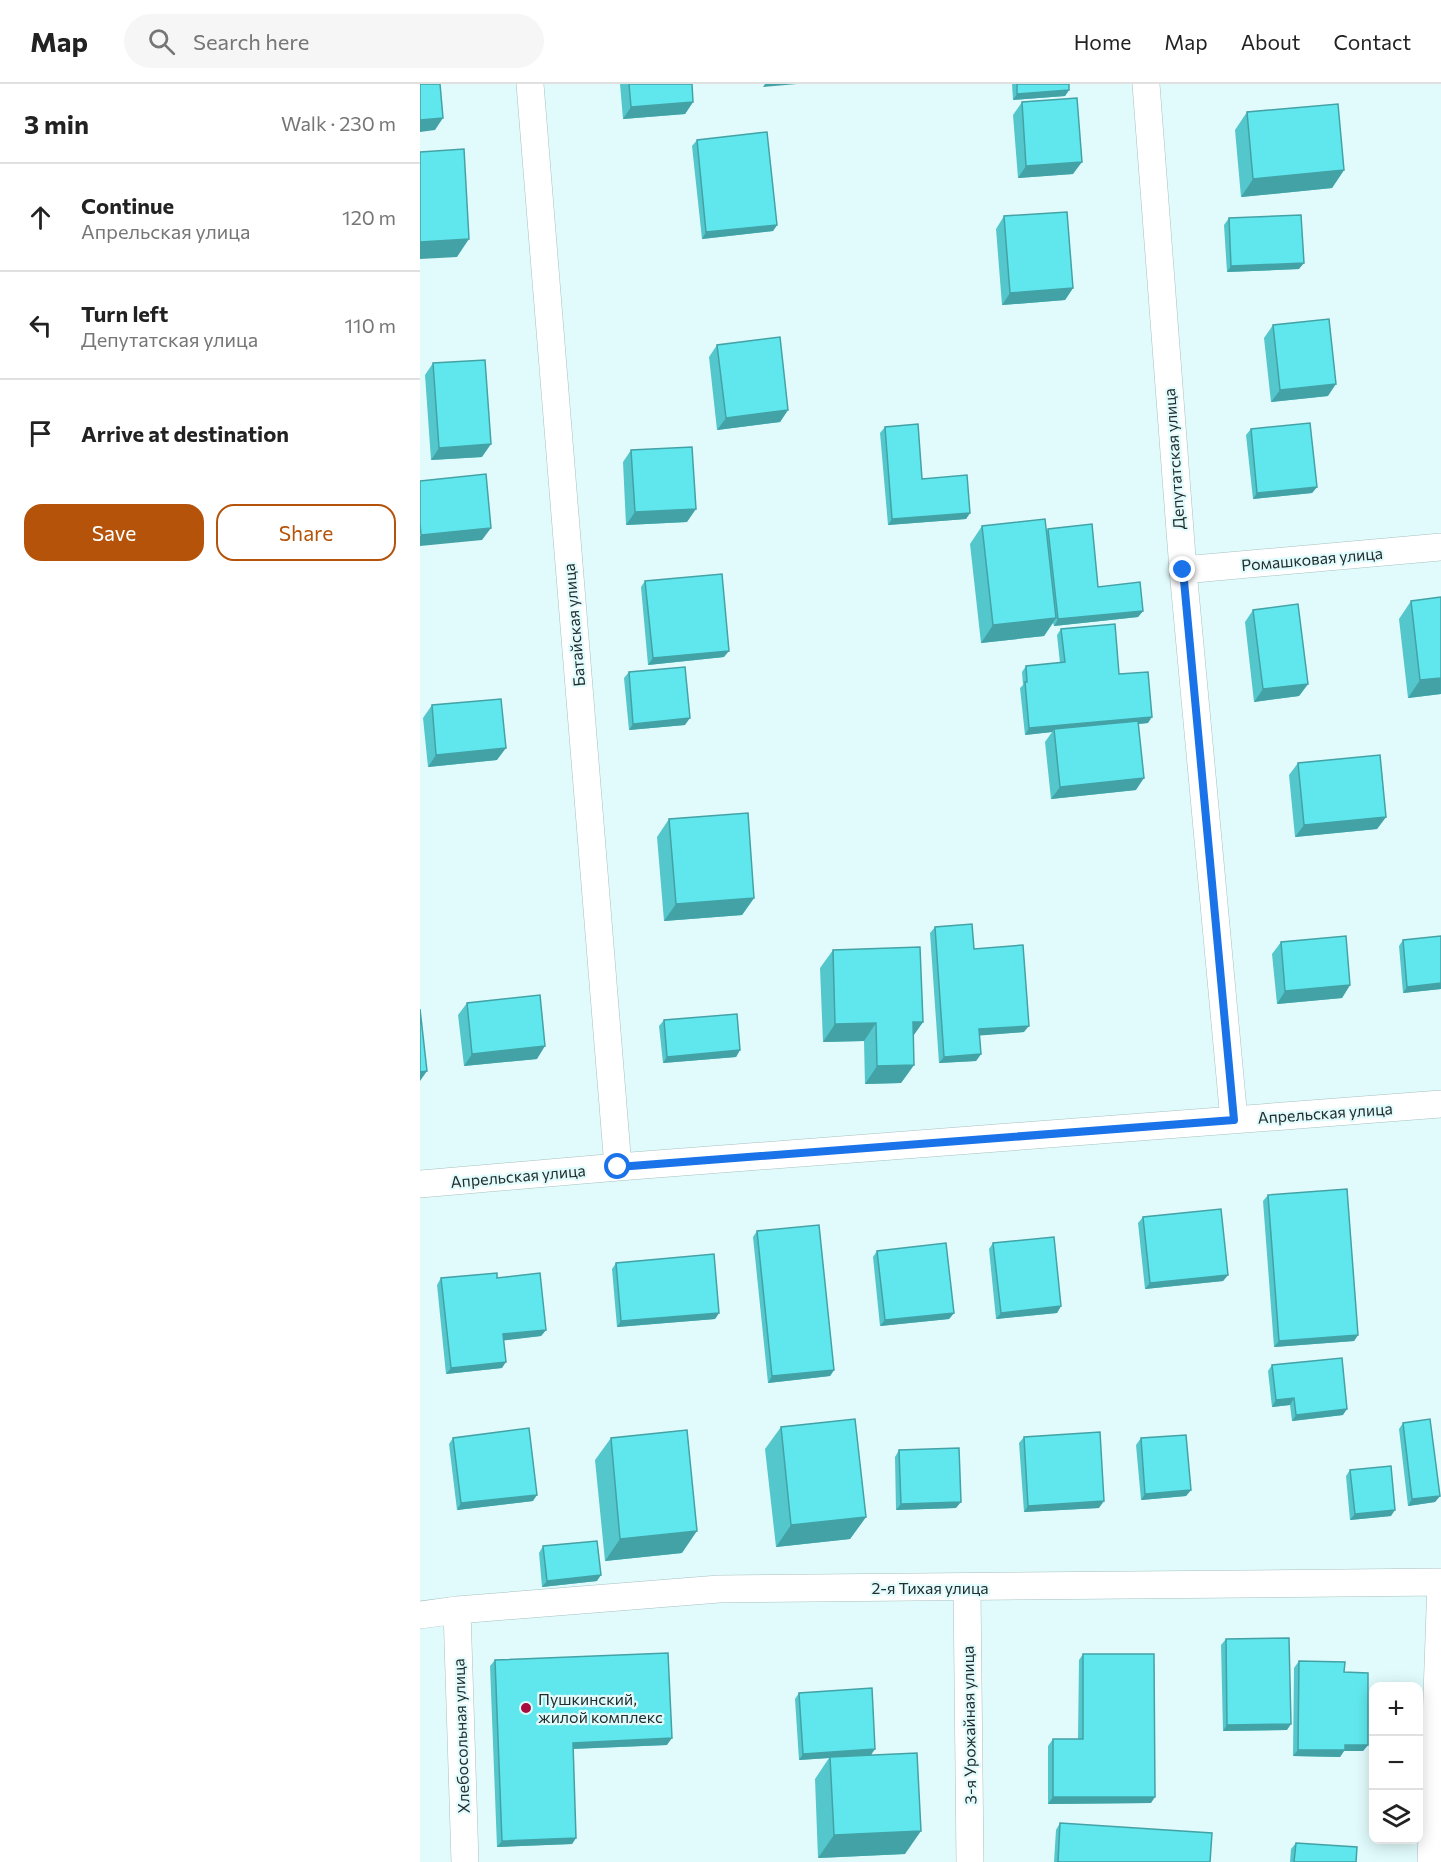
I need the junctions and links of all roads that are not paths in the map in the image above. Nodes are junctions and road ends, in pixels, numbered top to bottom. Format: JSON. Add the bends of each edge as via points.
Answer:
{"nodes":[{"id":1,"x":530,"y":84,"type":"edge"},
{"id":2,"x":1146,"y":84,"type":"edge"},
{"id":3,"x":1441,"y":547,"type":"edge"},
{"id":4,"x":1183,"y":570,"type":"junction"},
{"id":5,"x":1441,"y":1104,"type":"edge"},
{"id":6,"x":1234,"y":1120,"type":"junction"},
{"id":7,"x":618,"y":1167,"type":"junction"},
{"id":8,"x":420,"y":1184,"type":"edge"},
{"id":9,"x":1441,"y":1582,"type":"edge"},
{"id":10,"x":967,"y":1588,"type":"junction"},
{"id":11,"x":457,"y":1610,"type":"junction"},
{"id":12,"x":420,"y":1615,"type":"edge"},
{"id":13,"x":465,"y":1862,"type":"edge"},
{"id":14,"x":970,"y":1862,"type":"edge"},
{"id":15,"x":1431,"y":1862,"type":"edge"}],
"edges":[{"from":1,"to":7,"type":"street","name":"Батайская улица"},
{"from":2,"to":4,"type":"street","name":"Депутатская улица"},
{"from":3,"to":4,"type":"street","name":"Ромашковая улица"},
{"from":4,"to":6,"type":"street","name":"Депутатская улица"},
{"from":5,"to":6,"type":"street","name":"Апрельская улица"},
{"from":6,"to":7,"type":"street","name":"Апрельская улица"},
{"from":7,"to":8,"type":"street","name":"Апрельская улица"},
{"from":9,"to":10,"type":"street","name":"2-я Тихая улица"},
{"from":9,"to":15,"type":"street"},
{"from":10,"to":11,"type":"street","name":"2-я Тихая улица","via":[[719,1589]]},
{"from":10,"to":14,"type":"street","name":"3-я Урожайная улица"},
{"from":11,"to":12,"type":"street","name":"2-я Тихая улица"},
{"from":11,"to":13,"type":"street","name":"Хлебосольная улица"}]}
